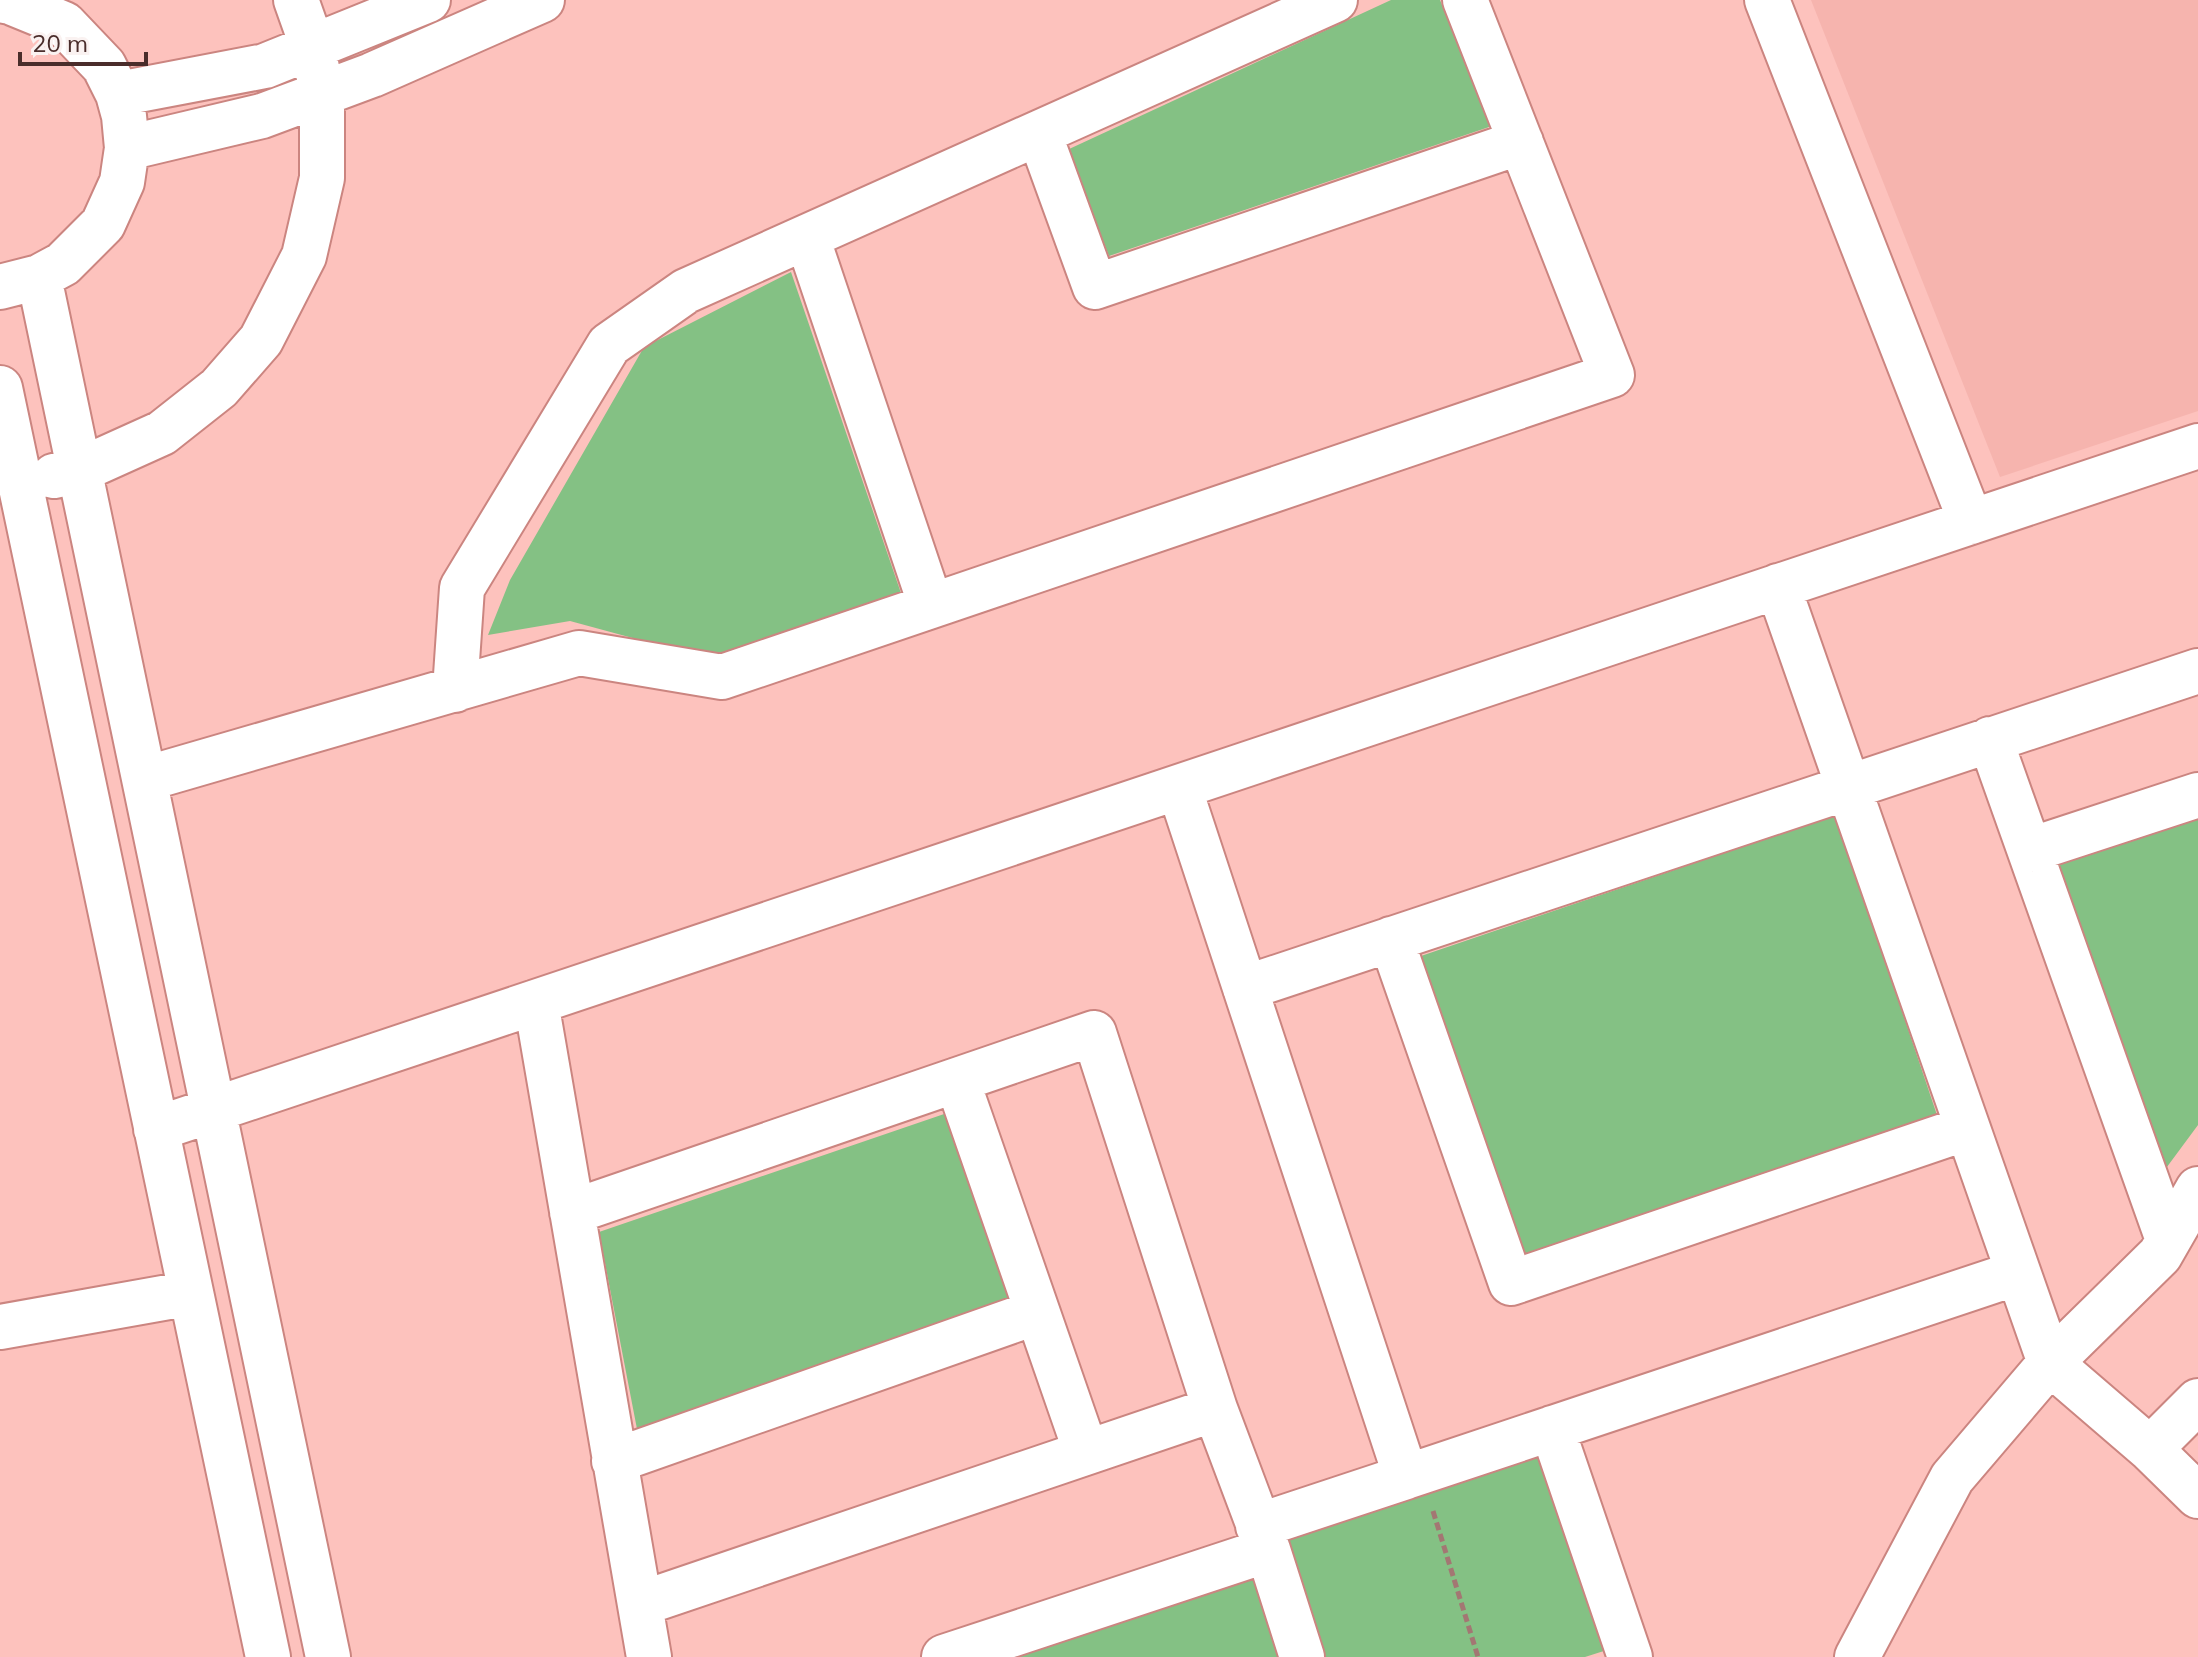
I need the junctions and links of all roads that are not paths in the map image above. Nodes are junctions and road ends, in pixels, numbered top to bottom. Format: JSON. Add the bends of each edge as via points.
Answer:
{"nodes":[{"id":1,"x":0,"y":0,"type":"edge"},
{"id":2,"x":296,"y":0,"type":"edge"},
{"id":3,"x":428,"y":0,"type":"edge"},
{"id":4,"x":542,"y":0,"type":"edge"},
{"id":5,"x":1335,"y":0,"type":"edge"},
{"id":6,"x":1465,"y":0,"type":"edge"},
{"id":7,"x":1767,"y":0,"type":"edge"},
{"id":8,"x":313,"y":48,"type":"junction"},
{"id":9,"x":322,"y":93,"type":"junction"},
{"id":10,"x":118,"y":94,"type":"junction"},
{"id":11,"x":1039,"y":133,"type":"junction"},
{"id":12,"x":1521,"y":142,"type":"junction"},
{"id":13,"x":127,"y":148,"type":"junction"},
{"id":14,"x":807,"y":237,"type":"junction"},
{"id":15,"x":20,"y":282,"type":"edge"},
{"id":16,"x":0,"y":388,"type":"edge"},
{"id":17,"x":2198,"y":446,"type":"edge"},
{"id":18,"x":80,"y":470,"type":"junction"},
{"id":19,"x":10,"y":483,"type":"edge"},
{"id":20,"x":1971,"y":522,"type":"junction"},
{"id":21,"x":1778,"y":586,"type":"junction"},
{"id":22,"x":931,"y":606,"type":"junction"},
{"id":23,"x":2198,"y":671,"type":"edge"},
{"id":24,"x":455,"y":690,"type":"junction"},
{"id":25,"x":1990,"y":739,"type":"junction"},
{"id":26,"x":145,"y":779,"type":"junction"},
{"id":27,"x":1847,"y":785,"type":"junction"},
{"id":28,"x":1179,"y":787,"type":"junction"},
{"id":29,"x":2198,"y":795,"type":"edge"},
{"id":30,"x":2030,"y":850,"type":"junction"},
{"id":31,"x":1391,"y":939,"type":"junction"},
{"id":32,"x":1245,"y":988,"type":"junction"},
{"id":33,"x":536,"y":1002,"type":"junction"},
{"id":34,"x":957,"y":1080,"type":"junction"},
{"id":35,"x":214,"y":1110,"type":"junction"},
{"id":36,"x":1967,"y":1128,"type":"junction"},
{"id":37,"x":156,"y":1129,"type":"junction"},
{"id":38,"x":2198,"y":1189,"type":"edge"},
{"id":39,"x":572,"y":1212,"type":"junction"},
{"id":40,"x":2168,"y":1240,"type":"junction"},
{"id":41,"x":2017,"y":1273,"type":"junction"},
{"id":42,"x":191,"y":1293,"type":"junction"},
{"id":43,"x":1037,"y":1312,"type":"junction"},
{"id":44,"x":0,"y":1327,"type":"edge"},
{"id":45,"x":2050,"y":1363,"type":"junction"},
{"id":46,"x":2198,"y":1401,"type":"edge"},
{"id":47,"x":1215,"y":1409,"type":"junction"},
{"id":48,"x":1552,"y":1428,"type":"junction"},
{"id":49,"x":2150,"y":1449,"type":"junction"},
{"id":50,"x":1086,"y":1452,"type":"junction"},
{"id":51,"x":614,"y":1461,"type":"junction"},
{"id":52,"x":1414,"y":1474,"type":"junction"},
{"id":53,"x":2198,"y":1496,"type":"edge"},
{"id":54,"x":1263,"y":1538,"type":"junction"},
{"id":55,"x":640,"y":1604,"type":"junction"},
{"id":56,"x":268,"y":1657,"type":"edge"},
{"id":57,"x":328,"y":1657,"type":"edge"},
{"id":58,"x":649,"y":1657,"type":"edge"},
{"id":59,"x":944,"y":1657,"type":"edge"},
{"id":60,"x":1302,"y":1657,"type":"edge"},
{"id":61,"x":1630,"y":1657,"type":"edge"},
{"id":62,"x":1857,"y":1657,"type":"edge"}],
"edges":[{"from":1,"to":10,"type":"street","via":[[64,24],[104,66]]},
{"from":2,"to":8,"type":"street"},
{"from":3,"to":8,"type":"street"},
{"from":4,"to":9,"type":"street"},
{"from":5,"to":11,"type":"street"},
{"from":6,"to":12,"type":"street"},
{"from":7,"to":20,"type":"street"},
{"from":8,"to":9,"type":"street"},
{"from":8,"to":10,"type":"street","via":[[265,66]]},
{"from":9,"to":13,"type":"street","via":[[262,116]]},
{"from":9,"to":18,"type":"street","via":[[322,178],[304,256],[261,340],[219,388],[162,433]]},
{"from":10,"to":13,"type":"street"},
{"from":11,"to":12,"type":"street","via":[[1095,287]]},
{"from":11,"to":14,"type":"street"},
{"from":12,"to":22,"type":"street","via":[[1612,375]]},
{"from":13,"to":15,"type":"street","via":[[122,182],[103,224],[63,264]]},
{"from":14,"to":22,"type":"street"},
{"from":14,"to":24,"type":"street","via":[[686,291],[609,345],[462,588]]},
{"from":15,"to":18,"type":"street"},
{"from":16,"to":19,"type":"street"},
{"from":17,"to":20,"type":"street"},
{"from":18,"to":19,"type":"street"},
{"from":18,"to":26,"type":"street"},
{"from":19,"to":37,"type":"street"},
{"from":20,"to":21,"type":"street"},
{"from":21,"to":27,"type":"street"},
{"from":21,"to":28,"type":"street"},
{"from":22,"to":24,"type":"street","via":[[722,677],[579,653]]},
{"from":23,"to":25,"type":"street"},
{"from":24,"to":26,"type":"street"},
{"from":25,"to":27,"type":"street"},
{"from":25,"to":30,"type":"street"},
{"from":26,"to":35,"type":"street"},
{"from":27,"to":31,"type":"street"},
{"from":27,"to":36,"type":"street"},
{"from":28,"to":32,"type":"street"},
{"from":28,"to":33,"type":"street"},
{"from":29,"to":30,"type":"street"},
{"from":30,"to":40,"type":"street"},
{"from":31,"to":32,"type":"street"},
{"from":31,"to":36,"type":"street","via":[[1511,1283]]},
{"from":32,"to":52,"type":"street"},
{"from":33,"to":35,"type":"street"},
{"from":33,"to":39,"type":"street"},
{"from":34,"to":39,"type":"street"},
{"from":34,"to":43,"type":"street"},
{"from":34,"to":47,"type":"street","via":[[1094,1033]]},
{"from":35,"to":37,"type":"street"},
{"from":35,"to":57,"type":"street"},
{"from":36,"to":41,"type":"street"},
{"from":37,"to":42,"type":"street"},
{"from":38,"to":40,"type":"street"},
{"from":39,"to":51,"type":"street"},
{"from":40,"to":45,"type":"street","via":[[2160,1255]]},
{"from":41,"to":45,"type":"street"},
{"from":41,"to":48,"type":"street"},
{"from":42,"to":44,"type":"street"},
{"from":42,"to":56,"type":"street"},
{"from":43,"to":50,"type":"street"},
{"from":43,"to":51,"type":"street"},
{"from":45,"to":49,"type":"street"},
{"from":45,"to":62,"type":"street","via":[[1952,1478]]},
{"from":46,"to":49,"type":"street"},
{"from":47,"to":50,"type":"street"},
{"from":47,"to":54,"type":"street"},
{"from":48,"to":52,"type":"street"},
{"from":48,"to":61,"type":"street"},
{"from":49,"to":53,"type":"street"},
{"from":50,"to":55,"type":"street"},
{"from":51,"to":55,"type":"street"},
{"from":52,"to":54,"type":"street"},
{"from":54,"to":59,"type":"street"},
{"from":54,"to":60,"type":"street"},
{"from":55,"to":58,"type":"street"}]}
